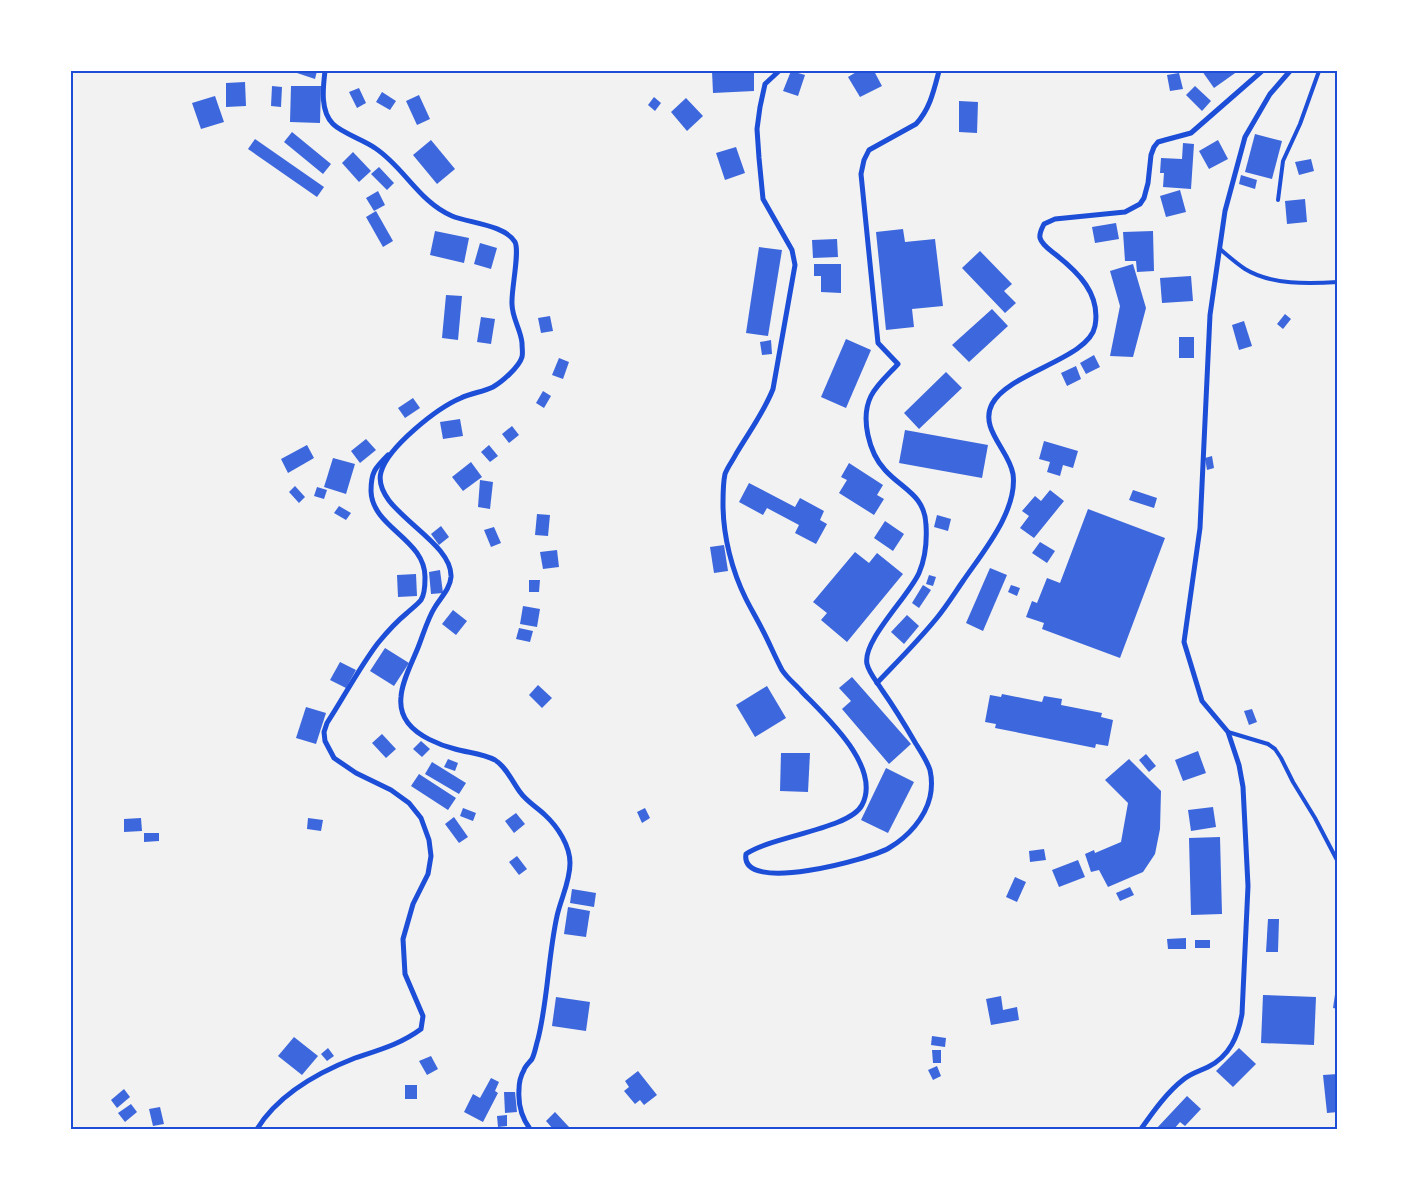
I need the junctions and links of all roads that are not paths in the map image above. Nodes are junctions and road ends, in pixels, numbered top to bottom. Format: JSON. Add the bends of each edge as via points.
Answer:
{"nodes":[{"id":1,"x":325,"y":71,"type":"edge"},
{"id":2,"x":779,"y":71,"type":"edge"},
{"id":3,"x":939,"y":71,"type":"edge"},
{"id":4,"x":1262,"y":71,"type":"edge"},
{"id":5,"x":1290,"y":71,"type":"edge"},
{"id":6,"x":1319,"y":71,"type":"edge"},
{"id":7,"x":1278,"y":200,"type":"dead end"},
{"id":8,"x":1220,"y":249,"type":"junction"},
{"id":9,"x":1338,"y":282,"type":"edge"},
{"id":10,"x":392,"y":451,"type":"junction"},
{"id":11,"x":878,"y":683,"type":"junction"},
{"id":12,"x":1228,"y":732,"type":"junction"},
{"id":13,"x":1338,"y":862,"type":"edge"},
{"id":14,"x":257,"y":1129,"type":"edge"},
{"id":15,"x":530,"y":1129,"type":"edge"},
{"id":16,"x":1141,"y":1129,"type":"edge"}],
"edges":[{"from":1,"to":10,"type":"street","via":[[324,103],[333,124],[378,149],[437,207],[455,217],[498,230],[515,243],[517,252],[512,307],[522,339],[522,358],[492,387],[459,398],[417,427]]},
{"from":2,"to":11,"type":"street","via":[[765,84],[757,129],[762,199],[792,250],[795,265],[772,389],[766,406],[726,474],[723,505],[727,540],[745,598],[783,672],[854,750],[862,768],[866,793],[855,814],[840,822],[754,848],[746,854],[749,866],[759,872],[777,874],[860,858],[889,849],[920,821],[930,795],[930,768]]},
{"from":3,"to":11,"type":"street","via":[[930,102],[921,118],[916,124],[868,150],[861,174],[878,343],[898,364],[870,397],[866,420],[876,457],[885,470],[913,493],[926,522],[924,555],[919,573],[867,654],[867,664]]},
{"from":4,"to":11,"type":"street","via":[[1191,133],[1158,142],[1151,155],[1148,183],[1140,204],[1125,212],[1055,219],[1044,224],[1040,233],[1043,244],[1084,280],[1093,299],[1095,327],[1081,346],[1019,381],[999,395],[992,405],[988,416],[990,427],[1007,455],[1013,474],[1007,508],[993,539],[936,619]]},
{"from":5,"to":8,"type":"street","via":[[1270,94],[1245,137],[1225,211]]},
{"from":6,"to":7,"type":"lane","via":[[1283,161]]},
{"from":8,"to":9,"type":"lane","via":[[1246,270],[1276,280],[1313,284]]},
{"from":8,"to":12,"type":"street","via":[[1210,315],[1200,528],[1184,642],[1202,701]]},
{"from":10,"to":14,"type":"street","via":[[376,467],[372,477],[374,506],[422,561],[424,591],[421,600],[378,643],[324,732],[329,750],[340,763],[409,803],[421,818],[429,840],[428,874],[412,904],[403,939],[404,974],[423,1016],[421,1029],[408,1039],[327,1070],[292,1092]]},
{"from":10,"to":15,"type":"street","via":[[381,472],[385,492],[402,516],[436,544],[451,574],[445,593],[434,607],[401,692],[403,716],[422,735],[454,749],[485,755],[503,766],[522,795],[552,823],[566,842],[570,858],[570,877],[557,915],[539,1035],[533,1058],[524,1070],[519,1087],[519,1104]]},
{"from":12,"to":13,"type":"lane","via":[[1275,749]]},
{"from":12,"to":16,"type":"street","via":[[1243,787],[1248,886],[1246,972],[1239,1032],[1219,1060],[1182,1080]]}]}
